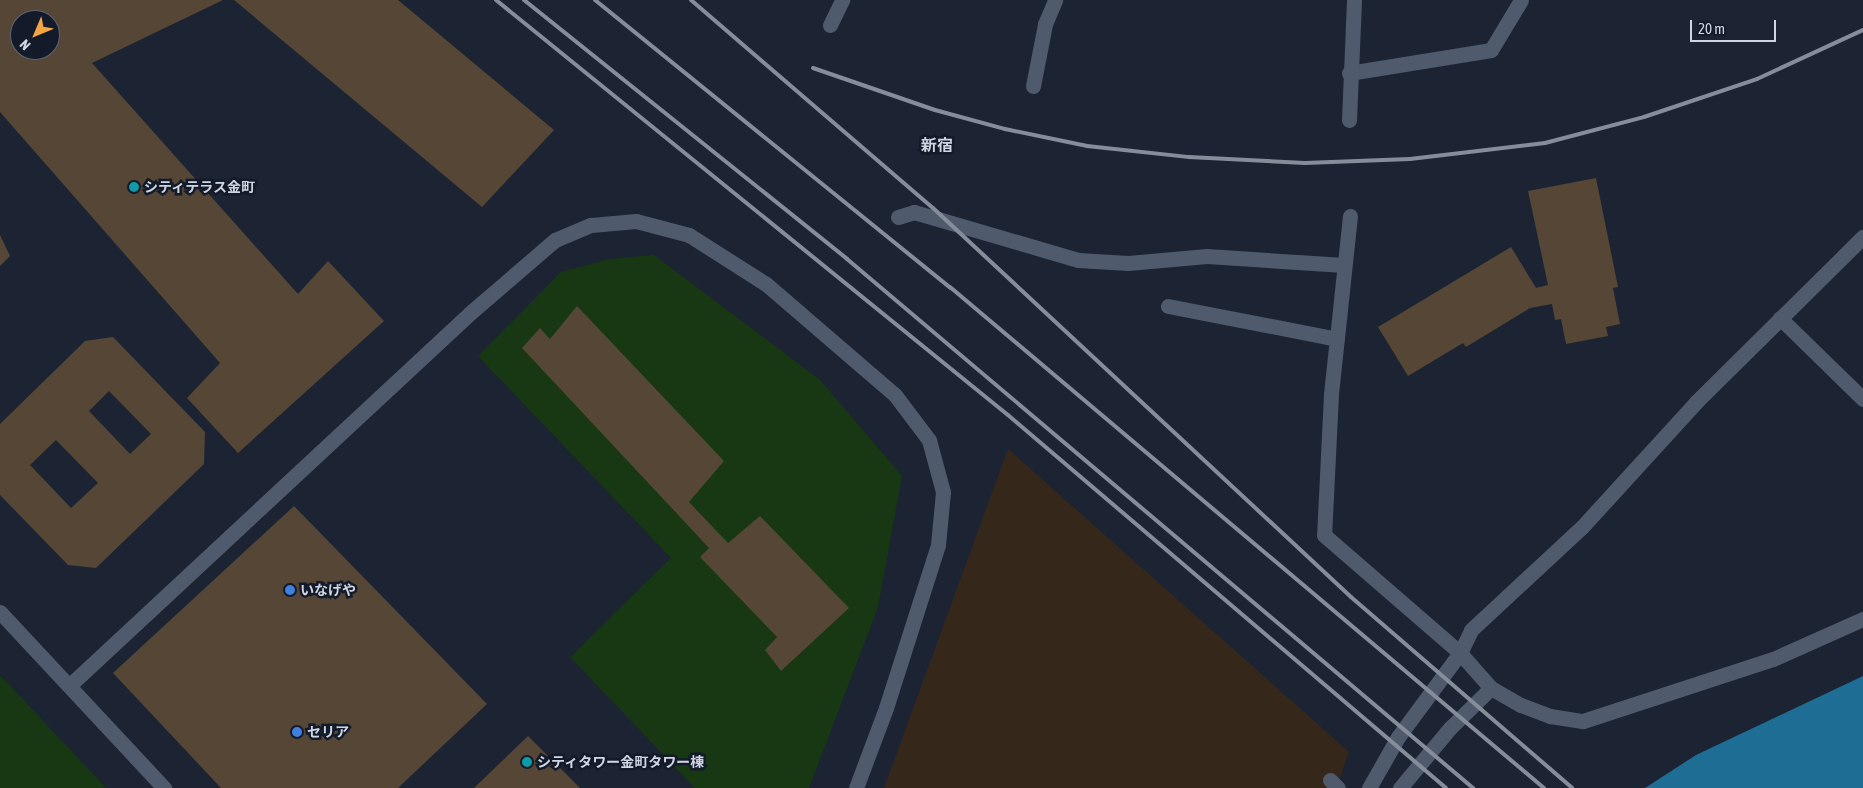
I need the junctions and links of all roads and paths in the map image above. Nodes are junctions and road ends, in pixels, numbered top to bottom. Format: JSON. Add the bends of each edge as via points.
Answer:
{"nodes":[{"id":1,"x":842,"y":0,"type":"edge"},
{"id":2,"x":1055,"y":0,"type":"edge"},
{"id":3,"x":1354,"y":0,"type":"edge"},
{"id":4,"x":1521,"y":0,"type":"edge"},
{"id":5,"x":830,"y":25,"type":"dead end"},
{"id":6,"x":1349,"y":73,"type":"junction"},
{"id":7,"x":1033,"y":86,"type":"dead end"},
{"id":8,"x":1349,"y":120,"type":"dead end"},
{"id":9,"x":1350,"y":216,"type":"dead end"},
{"id":10,"x":898,"y":217,"type":"dead end"},
{"id":11,"x":1863,"y":237,"type":"edge"},
{"id":12,"x":1344,"y":265,"type":"junction"},
{"id":13,"x":1168,"y":306,"type":"dead end"},
{"id":14,"x":1780,"y":318,"type":"junction"},
{"id":15,"x":1337,"y":339,"type":"junction"},
{"id":16,"x":1863,"y":399,"type":"edge"},
{"id":17,"x":0,"y":612,"type":"edge"},
{"id":18,"x":1863,"y":619,"type":"edge"},
{"id":19,"x":1460,"y":653,"type":"junction"},
{"id":20,"x":70,"y":685,"type":"junction"},
{"id":21,"x":1491,"y":688,"type":"junction"},
{"id":22,"x":164,"y":788,"type":"edge"},
{"id":23,"x":856,"y":788,"type":"edge"},
{"id":24,"x":1369,"y":788,"type":"edge"},
{"id":25,"x":1400,"y":788,"type":"edge"}],
"edges":[{"from":1,"to":5,"type":"street"},
{"from":2,"to":7,"type":"street","via":[[1046,24]]},
{"from":3,"to":6,"type":"street"},
{"from":4,"to":6,"type":"street","via":[[1491,50]]},
{"from":6,"to":8,"type":"street"},
{"from":9,"to":12,"type":"street"},
{"from":10,"to":12,"type":"street","via":[[914,212],[1078,260],[1128,263],[1207,256]]},
{"from":11,"to":14,"type":"street"},
{"from":12,"to":15,"type":"street"},
{"from":13,"to":15,"type":"street"},
{"from":14,"to":16,"type":"street"},
{"from":14,"to":19,"type":"street","via":[[1696,402],[1582,527],[1471,630]]},
{"from":15,"to":19,"type":"street","via":[[1324,535]]},
{"from":17,"to":20,"type":"street"},
{"from":18,"to":21,"type":"street","via":[[1773,660],[1583,721],[1550,716],[1521,706]]},
{"from":19,"to":21,"type":"street"},
{"from":19,"to":24,"type":"street","via":[[1398,738]]},
{"from":20,"to":22,"type":"street"},
{"from":20,"to":23,"type":"street","via":[[470,313],[555,240],[591,225],[636,221],[689,235],[766,284],[895,395],[929,440],[943,492],[938,545],[886,708]]},
{"from":21,"to":25,"type":"street","via":[[1450,728]]}]}
